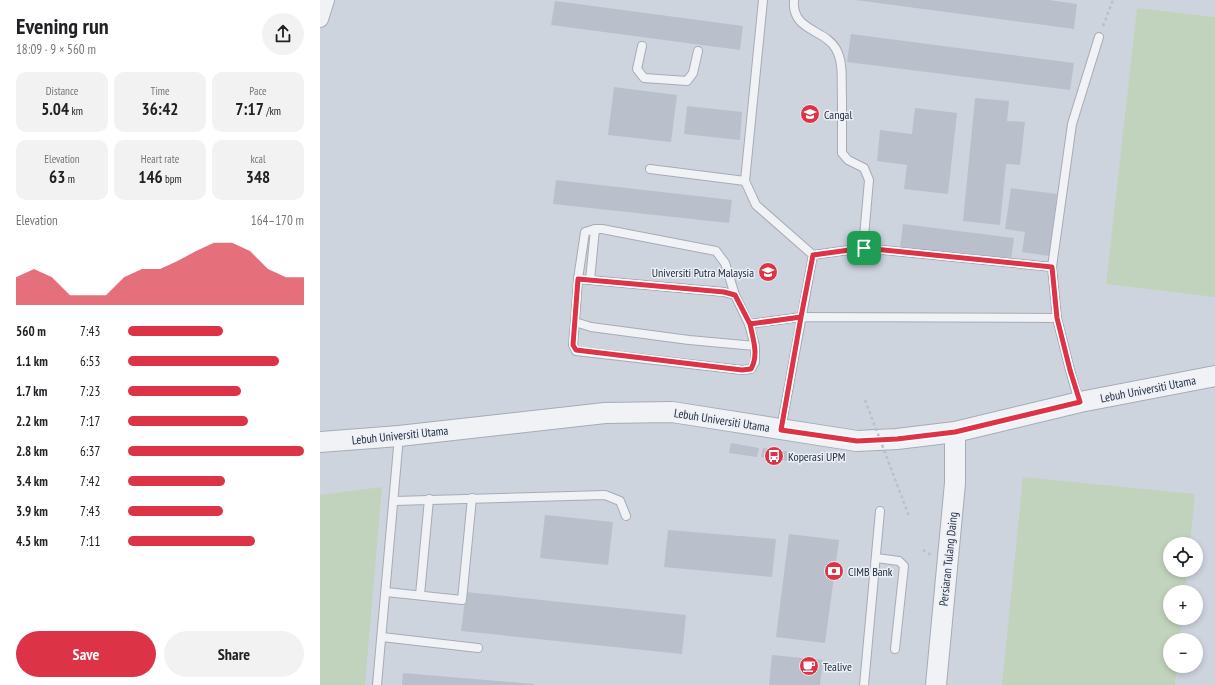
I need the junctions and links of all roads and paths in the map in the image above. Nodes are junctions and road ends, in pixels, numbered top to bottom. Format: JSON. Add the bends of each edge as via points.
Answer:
{"nodes":[{"id":1,"x":326,"y":0,"type":"edge"},
{"id":2,"x":763,"y":0,"type":"edge"},
{"id":3,"x":794,"y":0,"type":"edge"},
{"id":4,"x":1113,"y":0,"type":"edge"},
{"id":5,"x":320,"y":19,"type":"edge"},
{"id":6,"x":1099,"y":37,"type":"joint"},
{"id":7,"x":642,"y":46,"type":"dead end"},
{"id":8,"x":698,"y":51,"type":"dead end"},
{"id":9,"x":650,"y":169,"type":"dead end"},
{"id":10,"x":746,"y":180,"type":"junction"},
{"id":11,"x":595,"y":229,"type":"junction"},
{"id":12,"x":864,"y":248,"type":"junction"},
{"id":13,"x":813,"y":255,"type":"junction"},
{"id":14,"x":1052,"y":267,"type":"junction"},
{"id":15,"x":578,"y":279,"type":"junction"},
{"id":16,"x":590,"y":280,"type":"junction"},
{"id":17,"x":735,"y":295,"type":"junction"},
{"id":18,"x":801,"y":317,"type":"junction"},
{"id":19,"x":1057,"y":318,"type":"junction"},
{"id":20,"x":575,"y":322,"type":"junction"},
{"id":21,"x":750,"y":324,"type":"junction"},
{"id":22,"x":755,"y":346,"type":"junction"},
{"id":23,"x":1215,"y":376,"type":"edge"},
{"id":24,"x":866,"y":400,"type":"dead end"},
{"id":25,"x":1080,"y":402,"type":"junction"},
{"id":26,"x":781,"y":430,"type":"junction"},
{"id":27,"x":955,"y":432,"type":"junction"},
{"id":28,"x":399,"y":436,"type":"junction"},
{"id":29,"x":320,"y":442,"type":"edge"},
{"id":30,"x":472,"y":498,"type":"junction"},
{"id":31,"x":429,"y":500,"type":"junction"},
{"id":32,"x":394,"y":501,"type":"junction"},
{"id":33,"x":880,"y":511,"type":"dead end"},
{"id":34,"x":626,"y":516,"type":"dead end"},
{"id":35,"x":909,"y":516,"type":"dead end"},
{"id":36,"x":876,"y":558,"type":"junction"},
{"id":37,"x":386,"y":592,"type":"junction"},
{"id":38,"x":420,"y":595,"type":"junction"},
{"id":39,"x":382,"y":637,"type":"junction"},
{"id":40,"x":478,"y":648,"type":"dead end"},
{"id":41,"x":896,"y":649,"type":"dead end"},
{"id":42,"x":378,"y":685,"type":"edge"},
{"id":43,"x":864,"y":685,"type":"edge"},
{"id":44,"x":936,"y":685,"type":"edge"}],
"edges":[{"from":1,"to":5,"type":"street"},
{"from":2,"to":10,"type":"lane"},
{"from":3,"to":12,"type":"lane","via":[[794,7],[802,24],[830,41],[836,48],[841,63],[842,153],[848,160],[864,168],[869,180]]},
{"from":4,"to":6,"type":"path"},
{"from":6,"to":14,"type":"lane","via":[[1072,124]]},
{"from":7,"to":8,"type":"lane","via":[[637,69],[644,78],[687,81],[694,73]]},
{"from":9,"to":10,"type":"lane"},
{"from":10,"to":13,"type":"lane","via":[[756,205]]},
{"from":11,"to":15,"type":"lane","via":[[585,232]]},
{"from":11,"to":16,"type":"lane"},
{"from":11,"to":17,"type":"lane","via":[[716,251],[725,263]]},
{"from":12,"to":13,"type":"lane"},
{"from":12,"to":14,"type":"lane"},
{"from":13,"to":18,"type":"lane"},
{"from":14,"to":19,"type":"lane"},
{"from":15,"to":16,"type":"lane"},
{"from":15,"to":20,"type":"lane"},
{"from":16,"to":17,"type":"lane"},
{"from":17,"to":21,"type":"lane"},
{"from":18,"to":19,"type":"lane"},
{"from":18,"to":21,"type":"lane"},
{"from":18,"to":26,"type":"lane"},
{"from":19,"to":25,"type":"lane"},
{"from":20,"to":22,"type":"lane","via":[[591,327]]},
{"from":20,"to":22,"type":"lane","via":[[573,345],[576,350],[742,370],[751,369],[755,362]]},
{"from":21,"to":22,"type":"lane"},
{"from":23,"to":25,"type":"street","name":"Lebuh Universiti Utama"},
{"from":24,"to":35,"type":"path","bridge":true},
{"from":25,"to":27,"type":"street","name":"Lebuh Universiti Utama"},
{"from":26,"to":27,"type":"street","name":"Lebuh Universiti Utama","via":[[857,441]]},
{"from":26,"to":28,"type":"street","name":"Lebuh Universiti Utama","via":[[672,412],[605,413]]},
{"from":27,"to":44,"type":"street","name":"Persiaran Tulang Daing","via":[[955,483]]},
{"from":28,"to":29,"type":"street","name":"Lebuh Universiti Utama"},
{"from":28,"to":32,"type":"lane"},
{"from":30,"to":31,"type":"lane"},
{"from":30,"to":34,"type":"lane","via":[[605,495],[620,501]]},
{"from":30,"to":38,"type":"lane","via":[[462,600]]},
{"from":31,"to":32,"type":"lane"},
{"from":31,"to":38,"type":"lane"},
{"from":32,"to":37,"type":"lane"},
{"from":33,"to":36,"type":"lane"},
{"from":36,"to":41,"type":"lane","via":[[899,561],[904,566]]},
{"from":36,"to":43,"type":"lane"},
{"from":37,"to":38,"type":"lane"},
{"from":37,"to":39,"type":"lane"},
{"from":39,"to":40,"type":"lane"},
{"from":39,"to":42,"type":"lane"}]}
